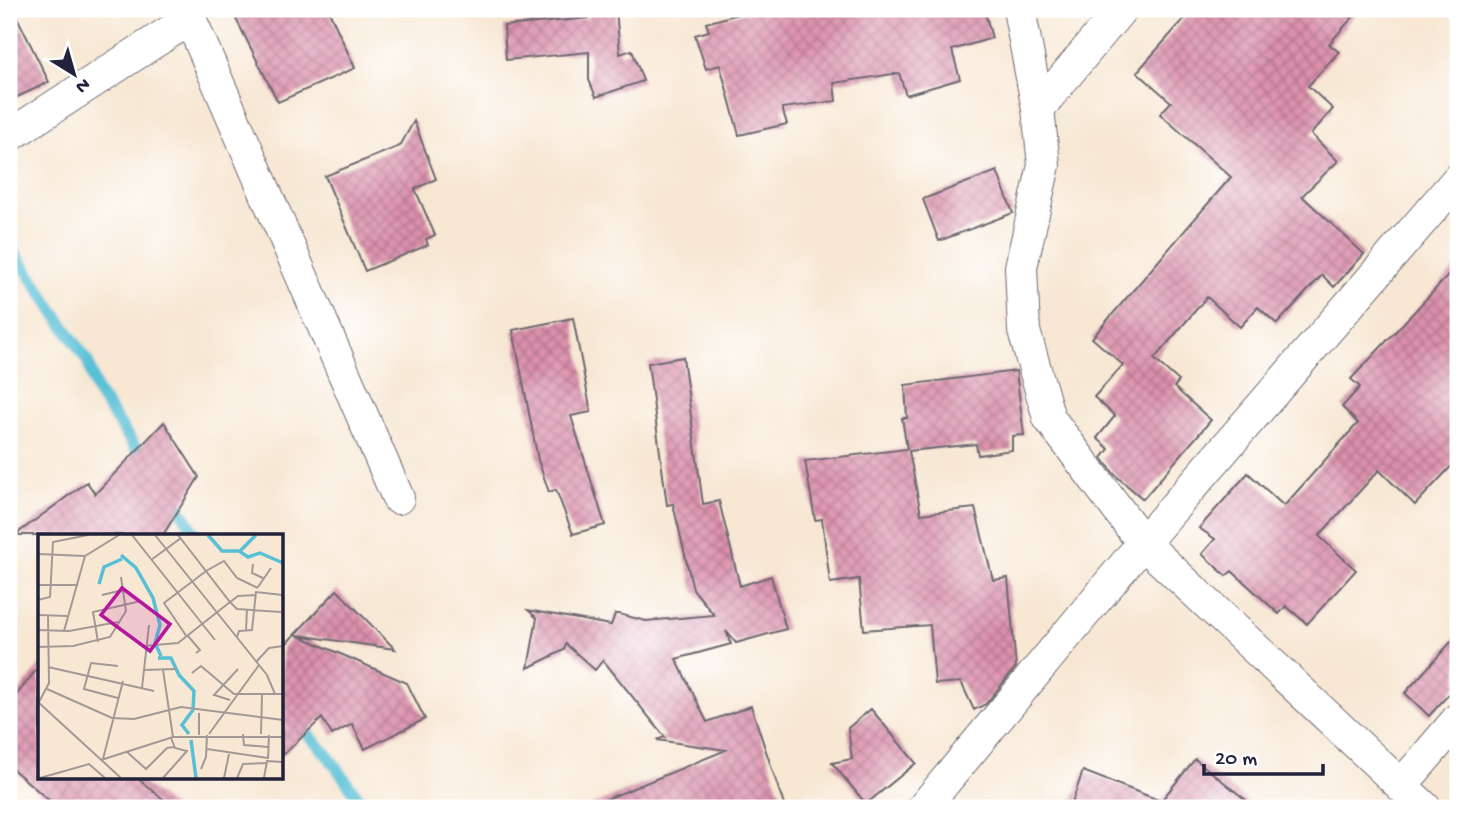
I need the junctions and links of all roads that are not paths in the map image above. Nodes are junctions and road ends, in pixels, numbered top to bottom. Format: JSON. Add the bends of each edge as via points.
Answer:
{"nodes":[{"id":1,"x":1019,"y":9,"type":"edge"},
{"id":2,"x":1121,"y":9,"type":"edge"},
{"id":3,"x":188,"y":13,"type":"edge"},
{"id":4,"x":1038,"y":109,"type":"junction"},
{"id":5,"x":9,"y":136,"type":"edge"},
{"id":6,"x":1458,"y":179,"type":"edge"},
{"id":7,"x":398,"y":498,"type":"dead end"},
{"id":8,"x":1143,"y":543,"type":"junction"},
{"id":9,"x":1458,"y":719,"type":"edge"},
{"id":10,"x":1401,"y":786,"type":"junction"},
{"id":11,"x":923,"y":808,"type":"edge"},
{"id":12,"x":1425,"y":808,"type":"edge"}],
"edges":[{"from":1,"to":4,"type":"street"},
{"from":2,"to":4,"type":"street"},
{"from":3,"to":5,"type":"street"},
{"from":3,"to":7,"type":"street"},
{"from":4,"to":8,"type":"street","via":[[1044,164],[1021,267],[1024,331],[1049,418]]},
{"from":6,"to":8,"type":"street"},
{"from":8,"to":10,"type":"street"},
{"from":8,"to":11,"type":"street"},
{"from":9,"to":10,"type":"street"},
{"from":10,"to":12,"type":"street"}]}
